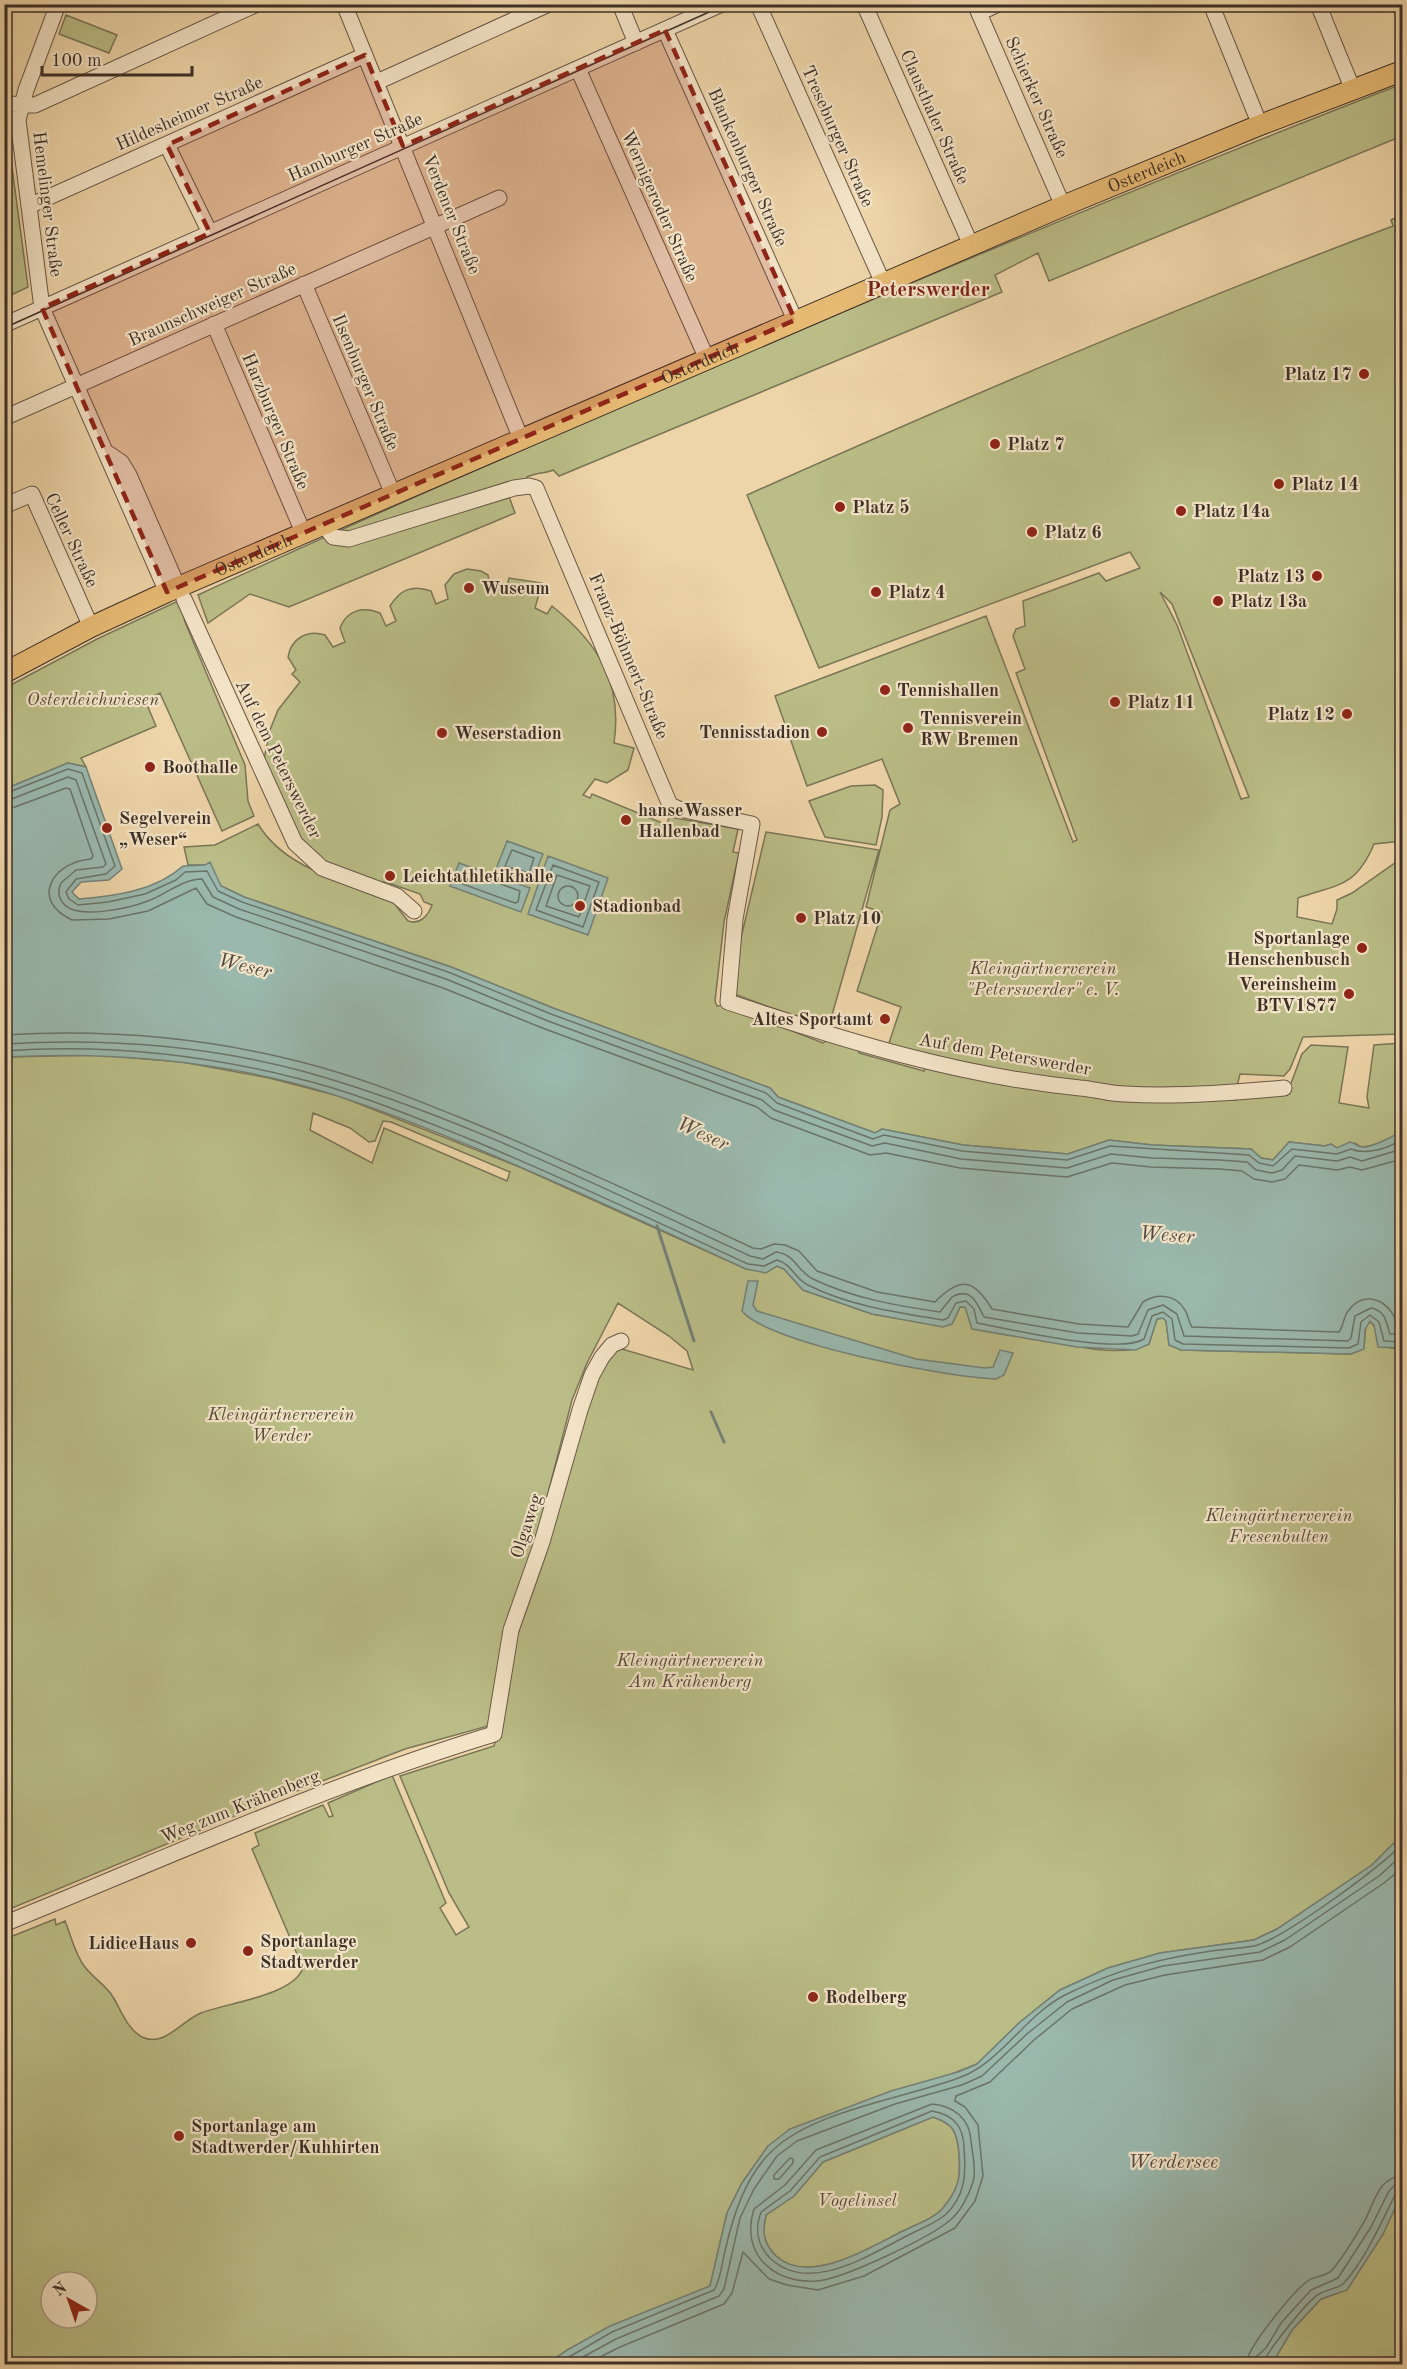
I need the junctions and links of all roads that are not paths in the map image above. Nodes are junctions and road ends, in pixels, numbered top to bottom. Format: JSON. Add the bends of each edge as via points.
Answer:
{"nodes":[{"id":1,"x":58,"y":4,"type":"edge"},
{"id":2,"x":257,"y":4,"type":"edge"},
{"id":3,"x":344,"y":4,"type":"edge"},
{"id":4,"x":549,"y":4,"type":"edge"},
{"id":5,"x":620,"y":4,"type":"edge"},
{"id":6,"x":722,"y":4,"type":"edge"},
{"id":7,"x":758,"y":4,"type":"edge"},
{"id":8,"x":864,"y":4,"type":"edge"},
{"id":9,"x":998,"y":4,"type":"edge"},
{"id":10,"x":1211,"y":4,"type":"edge"},
{"id":11,"x":1318,"y":4,"type":"edge"},
{"id":12,"x":977,"y":9,"type":"edge"},
{"id":13,"x":664,"y":30,"type":"junction"},
{"id":14,"x":636,"y":43,"type":"junction"},
{"id":15,"x":365,"y":55,"type":"junction"},
{"id":16,"x":578,"y":69,"type":"junction"},
{"id":17,"x":1402,"y":71,"type":"edge"},
{"id":18,"x":377,"y":82,"type":"junction"},
{"id":19,"x":1353,"y":90,"type":"junction"},
{"id":20,"x":4,"y":104,"type":"edge"},
{"id":21,"x":21,"y":105,"type":"junction"},
{"id":22,"x":1260,"y":125,"type":"junction"},
{"id":23,"x":167,"y":145,"type":"junction"},
{"id":24,"x":404,"y":146,"type":"junction"},
{"id":25,"x":499,"y":198,"type":"dead end"},
{"id":26,"x":29,"y":206,"type":"junction"},
{"id":27,"x":1063,"y":206,"type":"junction"},
{"id":28,"x":435,"y":224,"type":"junction"},
{"id":29,"x":210,"y":233,"type":"junction"},
{"id":30,"x":970,"y":245,"type":"junction"},
{"id":31,"x":883,"y":283,"type":"junction"},
{"id":32,"x":304,"y":284,"type":"junction"},
{"id":33,"x":42,"y":308,"type":"junction"},
{"id":34,"x":795,"y":320,"type":"junction"},
{"id":35,"x":214,"y":324,"type":"junction"},
{"id":36,"x":4,"y":325,"type":"edge"},
{"id":37,"x":707,"y":359,"type":"junction"},
{"id":38,"x":77,"y":386,"type":"junction"},
{"id":39,"x":4,"y":418,"type":"edge"},
{"id":40,"x":521,"y":439,"type":"junction"},
{"id":41,"x":393,"y":494,"type":"junction"},
{"id":42,"x":4,"y":506,"type":"edge"},
{"id":43,"x":323,"y":524,"type":"junction"},
{"id":44,"x":303,"y":532,"type":"junction"},
{"id":45,"x":175,"y":590,"type":"junction"},
{"id":46,"x":91,"y":627,"type":"junction"},
{"id":47,"x":4,"y":673,"type":"edge"},
{"id":48,"x":414,"y":911,"type":"dead end"},
{"id":49,"x":728,"y":1002,"type":"joint"},
{"id":50,"x":1284,"y":1088,"type":"dead end"},
{"id":51,"x":621,"y":1341,"type":"dead end"},
{"id":52,"x":494,"y":1734,"type":"joint"},
{"id":53,"x":4,"y":1924,"type":"edge"}],
"edges":[{"from":1,"to":21,"type":"street","name":"Hemelinger Straße"},
{"from":2,"to":21,"type":"street","via":[[34,105]]},
{"from":3,"to":15,"type":"street","name":"Verdener Straße"},
{"from":4,"to":18,"type":"street"},
{"from":5,"to":14,"type":"street"},
{"from":6,"to":13,"type":"street","name":"Hamburger Straße"},
{"from":7,"to":31,"type":"street","name":"Treseburger Straße"},
{"from":8,"to":30,"type":"street","name":"Clausthaler Straße"},
{"from":9,"to":12,"type":"street"},
{"from":10,"to":22,"type":"street"},
{"from":11,"to":19,"type":"street"},
{"from":12,"to":27,"type":"street","name":"Schierker Straße"},
{"from":13,"to":14,"type":"street","name":"Hamburger Straße"},
{"from":13,"to":34,"type":"street","name":"Blankenburger Straße"},
{"from":14,"to":16,"type":"street","name":"Hamburger Straße"},
{"from":15,"to":18,"type":"street","name":"Verdener Straße"},
{"from":15,"to":23,"type":"street","name":"Hildesheimer Straße"},
{"from":16,"to":24,"type":"street","name":"Hamburger Straße"},
{"from":16,"to":37,"type":"street","name":"Wernigeroder Straße"},
{"from":17,"to":19,"type":"main road","name":"Osterdeich"},
{"from":18,"to":24,"type":"street","name":"Verdener Straße"},
{"from":19,"to":22,"type":"main road","name":"Osterdeich"},
{"from":20,"to":21,"type":"street"},
{"from":21,"to":26,"type":"street","name":"Hemelinger Straße","via":[[19,131]]},
{"from":22,"to":27,"type":"main road","name":"Osterdeich"},
{"from":23,"to":26,"type":"street","name":"Hildesheimer Straße"},
{"from":23,"to":29,"type":"street"},
{"from":24,"to":28,"type":"street","name":"Verdener Straße"},
{"from":24,"to":29,"type":"street","name":"Hamburger Straße"},
{"from":25,"to":28,"type":"street","name":"Braunschweiger Straße"},
{"from":26,"to":33,"type":"street","name":"Hemelinger Straße"},
{"from":27,"to":30,"type":"main road","name":"Osterdeich"},
{"from":28,"to":32,"type":"street","name":"Braunschweiger Straße"},
{"from":28,"to":40,"type":"street","name":"Verdener Straße"},
{"from":29,"to":33,"type":"street","name":"Hamburger Straße"},
{"from":30,"to":31,"type":"main road","name":"Osterdeich"},
{"from":31,"to":34,"type":"main road","name":"Osterdeich"},
{"from":32,"to":35,"type":"street","name":"Braunschweiger Straße"},
{"from":32,"to":41,"type":"street","name":"Ilsenburger Straße"},
{"from":33,"to":36,"type":"street","name":"Hamburger Straße"},
{"from":33,"to":38,"type":"street","name":"Auf dem Peterswerder"},
{"from":34,"to":37,"type":"main road","name":"Osterdeich"},
{"from":35,"to":38,"type":"street","name":"Braunschweiger Straße"},
{"from":35,"to":44,"type":"street","name":"Harzburger Straße"},
{"from":37,"to":40,"type":"main road","name":"Osterdeich"},
{"from":38,"to":39,"type":"street","name":"Braunschweiger Straße"},
{"from":38,"to":45,"type":"street","name":"Auf dem Peterswerder"},
{"from":40,"to":41,"type":"main road","name":"Osterdeich"},
{"from":41,"to":43,"type":"main road","name":"Osterdeich"},
{"from":42,"to":46,"type":"street","name":"Celler Straße","via":[[32,494]]},
{"from":43,"to":44,"type":"main road","name":"Osterdeich"},
{"from":43,"to":49,"type":"street","name":"Franz-Böhmert-Straße","via":[[333,537],[349,538],[514,488],[536,488],[670,805],[752,824],[735,919]]},
{"from":44,"to":45,"type":"main road","name":"Osterdeich"},
{"from":45,"to":46,"type":"main road","name":"Osterdeich"},
{"from":45,"to":48,"type":"street","name":"Auf dem Peterswerder","via":[[295,843],[322,868],[397,896]]},
{"from":46,"to":47,"type":"main road","name":"Osterdeich"},
{"from":49,"to":50,"type":"street","name":"Auf dem Peterswerder","via":[[849,1042],[955,1069],[1046,1085],[1124,1095]]},
{"from":51,"to":52,"type":"street","name":"Olgaweg","via":[[612,1345],[602,1358],[580,1410],[542,1542],[511,1630]]},
{"from":52,"to":53,"type":"street","name":"Weg zum Krähenberg","via":[[372,1774]]}]}
